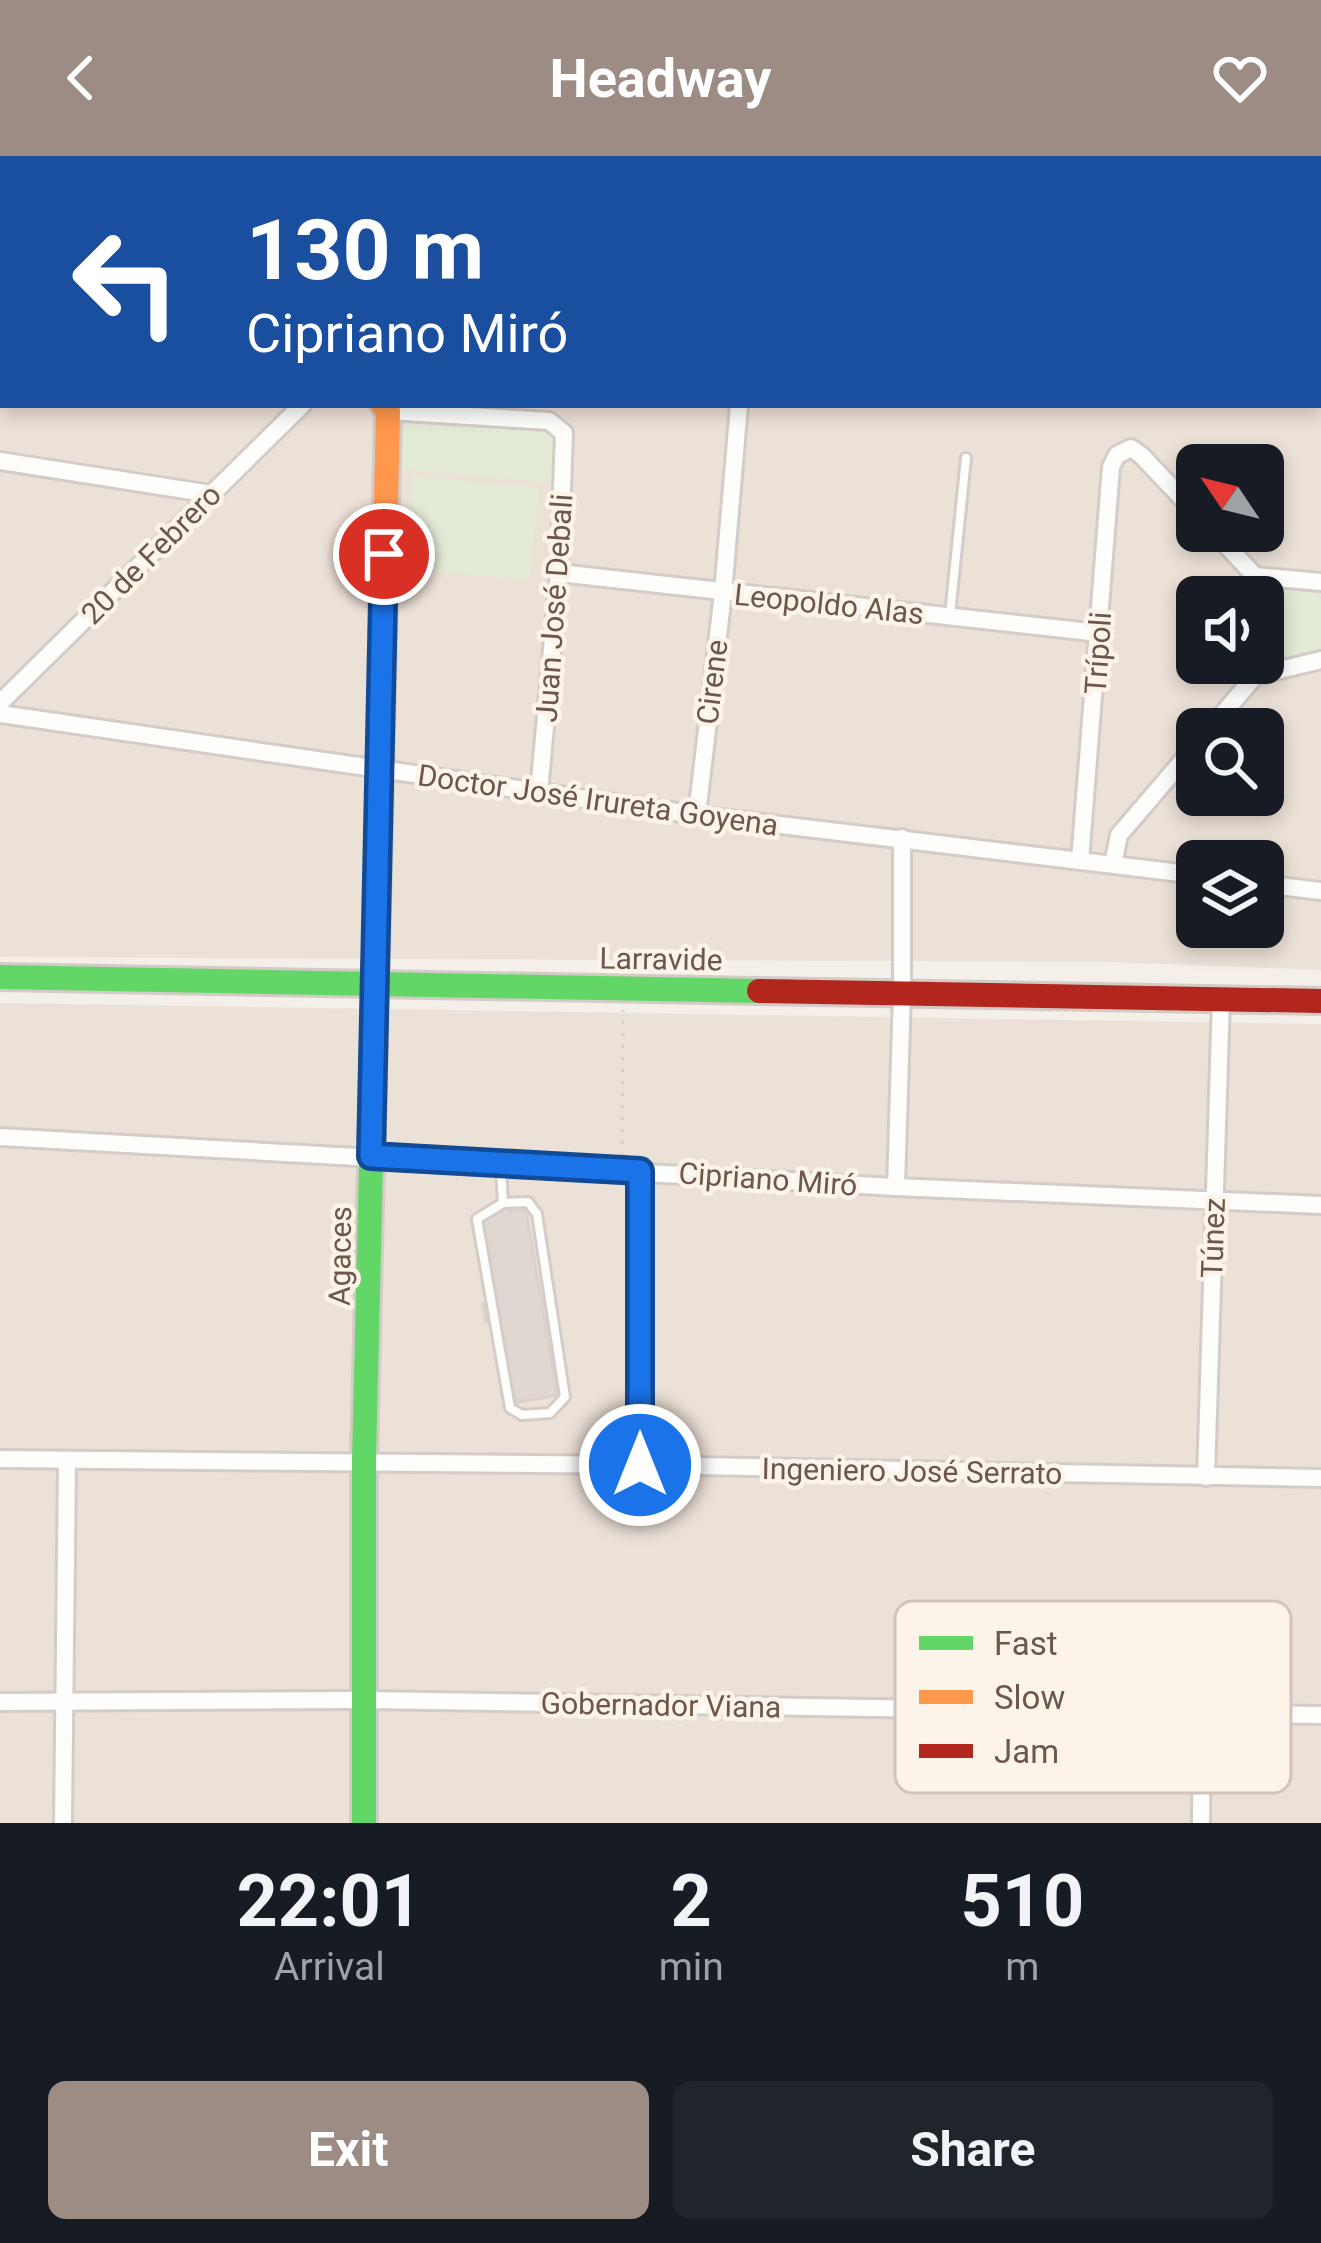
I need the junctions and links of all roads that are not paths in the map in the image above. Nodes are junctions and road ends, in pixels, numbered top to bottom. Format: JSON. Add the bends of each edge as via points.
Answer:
{"nodes":[{"id":1,"x":386,"y":408,"type":"edge"},
{"id":2,"x":739,"y":408,"type":"edge"},
{"id":3,"x":286,"y":412,"type":"edge"},
{"id":4,"x":966,"y":458,"type":"dead end"},
{"id":5,"x":0,"y":461,"type":"edge"},
{"id":6,"x":1176,"y":492,"type":"edge"},
{"id":7,"x":211,"y":494,"type":"junction"},
{"id":8,"x":1230,"y":552,"type":"edge"},
{"id":9,"x":560,"y":573,"type":"junction"},
{"id":10,"x":1249,"y":576,"type":"edge"},
{"id":11,"x":1321,"y":582,"type":"edge"},
{"id":12,"x":1284,"y":584,"type":"edge"},
{"id":13,"x":723,"y":593,"type":"junction"},
{"id":14,"x":950,"y":617,"type":"junction"},
{"id":15,"x":1099,"y":633,"type":"junction"},
{"id":16,"x":1321,"y":660,"type":"edge"},
{"id":17,"x":1284,"y":665,"type":"edge"},
{"id":18,"x":1245,"y":684,"type":"edge"},
{"id":19,"x":0,"y":703,"type":"edge"},
{"id":20,"x":1226,"y":708,"type":"edge"},
{"id":21,"x":0,"y":714,"type":"edge"},
{"id":22,"x":1176,"y":768,"type":"edge"},
{"id":23,"x":378,"y":771,"type":"junction"},
{"id":24,"x":539,"y":792,"type":"junction"},
{"id":25,"x":697,"y":815,"type":"junction"},
{"id":26,"x":902,"y":838,"type":"junction"},
{"id":27,"x":1080,"y":861,"type":"junction"},
{"id":28,"x":1113,"y":864,"type":"junction"},
{"id":29,"x":1176,"y":872,"type":"edge"},
{"id":30,"x":1284,"y":887,"type":"edge"},
{"id":31,"x":1321,"y":891,"type":"edge"},
{"id":32,"x":0,"y":977,"type":"edge"},
{"id":33,"x":374,"y":985,"type":"junction"},
{"id":34,"x":902,"y":993,"type":"junction"},
{"id":35,"x":1221,"y":998,"type":"junction"},
{"id":36,"x":1321,"y":1001,"type":"edge"},
{"id":37,"x":0,"y":1137,"type":"edge"},
{"id":38,"x":371,"y":1156,"type":"junction"},
{"id":39,"x":501,"y":1164,"type":"junction"},
{"id":40,"x":631,"y":1170,"type":"junction"},
{"id":41,"x":896,"y":1187,"type":"junction"},
{"id":42,"x":1214,"y":1201,"type":"junction"},
{"id":43,"x":503,"y":1203,"type":"junction"},
{"id":44,"x":1321,"y":1205,"type":"edge"},
{"id":45,"x":0,"y":1459,"type":"edge"},
{"id":46,"x":67,"y":1460,"type":"junction"},
{"id":47,"x":364,"y":1462,"type":"junction"},
{"id":48,"x":640,"y":1465,"type":"junction"},
{"id":49,"x":1206,"y":1477,"type":"junction"},
{"id":50,"x":1321,"y":1478,"type":"edge"},
{"id":51,"x":366,"y":1700,"type":"junction"},
{"id":52,"x":0,"y":1702,"type":"edge"},
{"id":53,"x":62,"y":1702,"type":"junction"},
{"id":54,"x":895,"y":1709,"type":"edge"},
{"id":55,"x":1291,"y":1715,"type":"edge"},
{"id":56,"x":1321,"y":1715,"type":"edge"},
{"id":57,"x":1201,"y":1793,"type":"edge"},
{"id":58,"x":63,"y":1823,"type":"edge"},
{"id":59,"x":364,"y":1823,"type":"edge"},
{"id":60,"x":1201,"y":1823,"type":"edge"}],
"edges":[{"from":1,"to":9,"type":"street","name":"Juan José Debali","via":[[558,425]]},
{"from":1,"to":23,"type":"street","name":"Agaces"},
{"from":2,"to":13,"type":"street","name":"Cirene"},
{"from":3,"to":7,"type":"street","name":"20 de Febrero"},
{"from":4,"to":14,"type":"lane"},
{"from":5,"to":7,"type":"street"},
{"from":6,"to":15,"type":"street","name":"Trípoli","via":[[1124,448],[1111,467]]},
{"from":7,"to":19,"type":"street","name":"20 de Febrero"},
{"from":8,"to":10,"type":"street"},
{"from":9,"to":13,"type":"street","name":"Leopoldo Alas"},
{"from":9,"to":24,"type":"street","name":"Juan José Debali"},
{"from":11,"to":12,"type":"street"},
{"from":13,"to":14,"type":"street","name":"Leopoldo Alas"},
{"from":13,"to":25,"type":"street","name":"Cirene"},
{"from":14,"to":15,"type":"street","name":"Leopoldo Alas"},
{"from":15,"to":27,"type":"street","name":"Trípoli"},
{"from":16,"to":17,"type":"street"},
{"from":18,"to":20,"type":"street"},
{"from":21,"to":23,"type":"street","name":"Doctor José Irureta Goyena"},
{"from":22,"to":28,"type":"street","via":[[1119,835]]},
{"from":23,"to":24,"type":"street","name":"Doctor José Irureta Goyena"},
{"from":23,"to":33,"type":"street","name":"Agaces"},
{"from":24,"to":25,"type":"street","name":"Doctor José Irureta Goyena"},
{"from":25,"to":26,"type":"street","name":"Doctor José Irureta Goyena"},
{"from":26,"to":27,"type":"street","name":"Doctor José Irureta Goyena"},
{"from":26,"to":34,"type":"street"},
{"from":27,"to":28,"type":"street","name":"Doctor José Irureta Goyena"},
{"from":28,"to":29,"type":"street","name":"Doctor José Irureta Goyena"},
{"from":30,"to":31,"type":"street"},
{"from":32,"to":33,"type":"street","name":"Larravide"},
{"from":33,"to":34,"type":"street","name":"Larravide"},
{"from":33,"to":38,"type":"street","name":"Agaces"},
{"from":34,"to":35,"type":"street","name":"Larravide"},
{"from":34,"to":41,"type":"street"},
{"from":35,"to":36,"type":"street","name":"Larravide"},
{"from":35,"to":42,"type":"street","name":"Túnez"},
{"from":37,"to":38,"type":"street","name":"Cipriano Miró"},
{"from":38,"to":39,"type":"street","name":"Cipriano Miró"},
{"from":38,"to":47,"type":"street","name":"Agaces"},
{"from":39,"to":40,"type":"street","name":"Cipriano Miró"},
{"from":39,"to":43,"type":"lane"},
{"from":40,"to":41,"type":"street","name":"Cipriano Miró"},
{"from":40,"to":48,"type":"street"},
{"from":41,"to":42,"type":"street","name":"Cipriano Miró"},
{"from":42,"to":44,"type":"street","name":"Cipriano Miró"},
{"from":42,"to":49,"type":"street","name":"Túnez"},
{"from":43,"to":43,"type":"lane","via":[[527,1202],[537,1214],[565,1396],[550,1413],[510,1408],[477,1219]]},
{"from":45,"to":46,"type":"street","name":"Ingeniero José Serrato"},
{"from":46,"to":47,"type":"street","name":"Ingeniero José Serrato"},
{"from":46,"to":53,"type":"street"},
{"from":47,"to":48,"type":"street","name":"Ingeniero José Serrato"},
{"from":47,"to":51,"type":"street","name":"Agaces"},
{"from":48,"to":49,"type":"street","name":"Ingeniero José Serrato"},
{"from":49,"to":50,"type":"street","name":"Ingeniero José Serrato"},
{"from":51,"to":53,"type":"street","name":"Gobernador Viana"},
{"from":51,"to":54,"type":"street","name":"Gobernador Viana"},
{"from":51,"to":59,"type":"street","name":"Agaces"},
{"from":52,"to":53,"type":"street","name":"Gobernador Viana"},
{"from":53,"to":58,"type":"street"},
{"from":55,"to":56,"type":"street","name":"Gobernador Viana"},
{"from":57,"to":60,"type":"street"}]}
